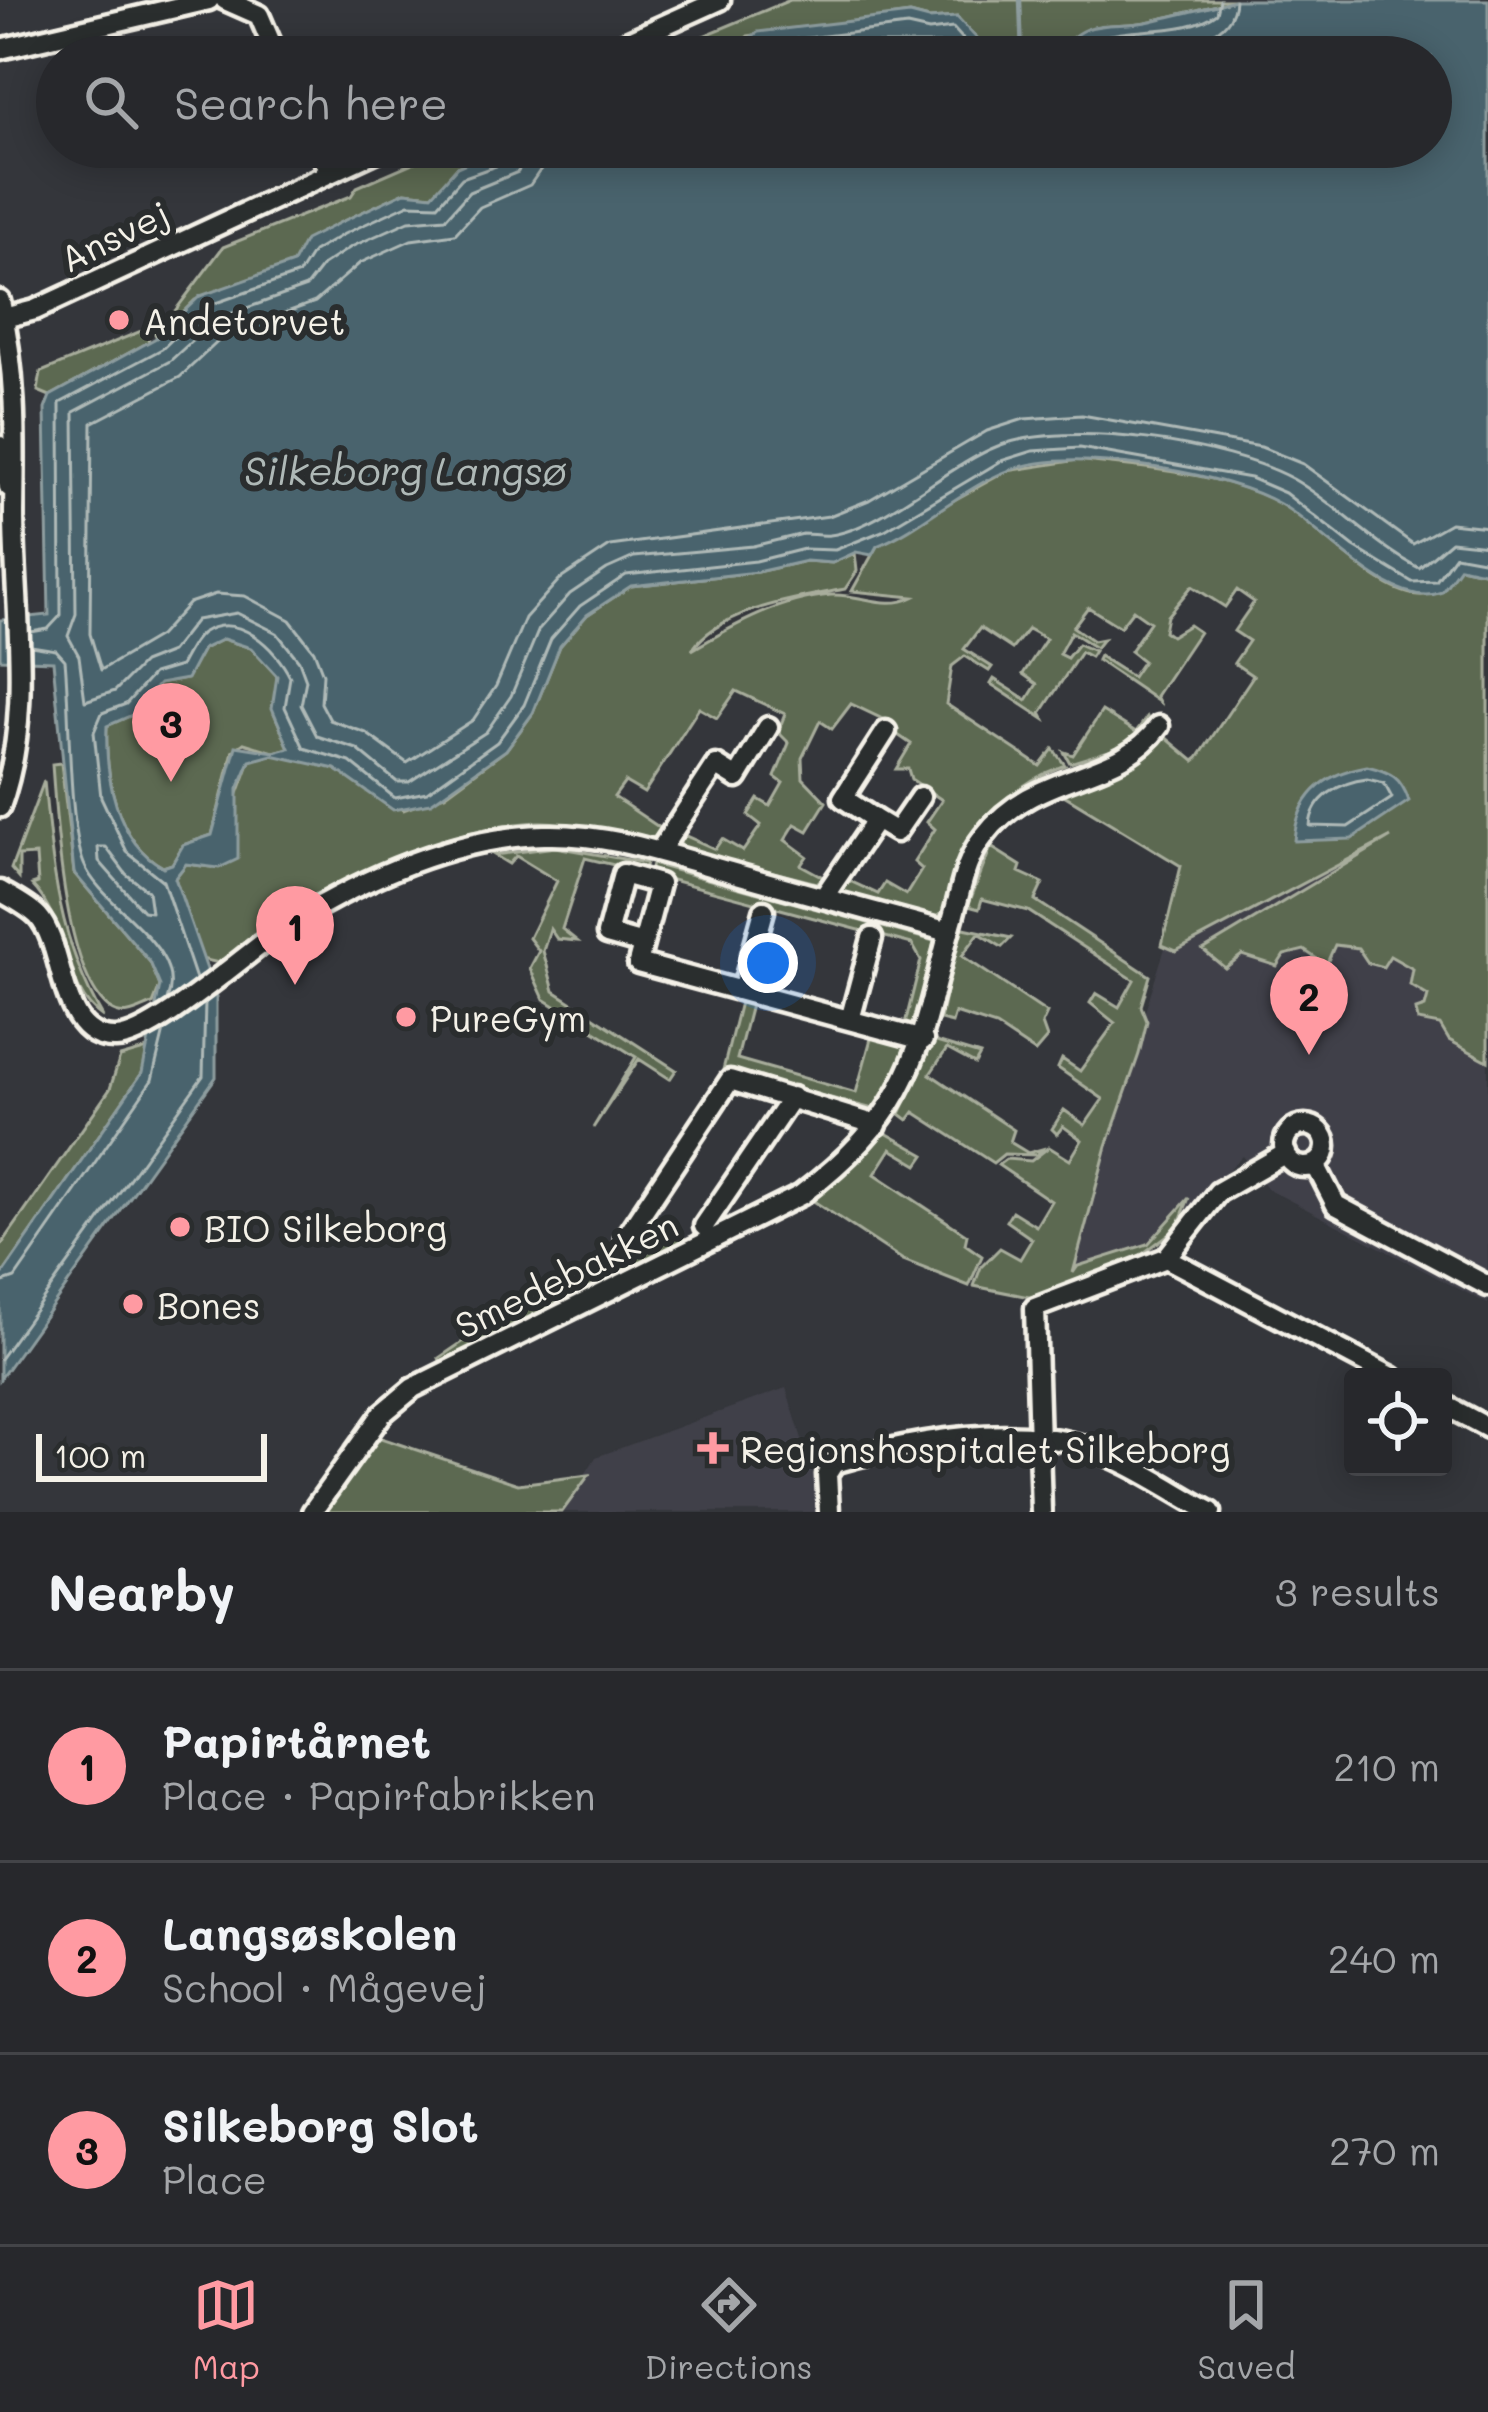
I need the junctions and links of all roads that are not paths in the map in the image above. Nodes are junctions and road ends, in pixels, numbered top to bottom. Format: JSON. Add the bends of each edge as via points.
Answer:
{"nodes":[{"id":1,"x":208,"y":0,"type":"edge"},
{"id":2,"x":225,"y":0,"type":"edge"},
{"id":3,"x":720,"y":0,"type":"edge"},
{"id":4,"x":55,"y":36,"type":"edge"},
{"id":5,"x":268,"y":36,"type":"edge"},
{"id":6,"x":640,"y":36,"type":"edge"},
{"id":7,"x":36,"y":41,"type":"edge"},
{"id":8,"x":0,"y":49,"type":"edge"},
{"id":9,"x":328,"y":168,"type":"edge"},
{"id":10,"x":341,"y":168,"type":"edge"},
{"id":11,"x":330,"y":173,"type":"junction"},
{"id":12,"x":1,"y":313,"type":"edge"},
{"id":13,"x":0,"y":446,"type":"edge"},
{"id":14,"x":14,"y":509,"type":"junction"},
{"id":15,"x":1159,"y":726,"type":"dead end"},
{"id":16,"x":768,"y":728,"type":"dead end"},
{"id":17,"x":886,"y":731,"type":"dead end"},
{"id":18,"x":920,"y":797,"type":"dead end"},
{"id":19,"x":0,"y":807,"type":"edge"},
{"id":20,"x":876,"y":820,"type":"junction"},
{"id":21,"x":659,"y":852,"type":"junction"},
{"id":22,"x":0,"y":891,"type":"edge"},
{"id":23,"x":823,"y":898,"type":"junction"},
{"id":24,"x":764,"y":911,"type":"dead end"},
{"id":25,"x":949,"y":932,"type":"junction"},
{"id":26,"x":872,"y":938,"type":"dead end"},
{"id":27,"x":643,"y":944,"type":"dead end"},
{"id":28,"x":742,"y":991,"type":"junction"},
{"id":29,"x":850,"y":1020,"type":"junction"},
{"id":30,"x":923,"y":1040,"type":"junction"},
{"id":31,"x":792,"y":1097,"type":"junction"},
{"id":32,"x":877,"y":1125,"type":"junction"},
{"id":33,"x":1286,"y":1153,"type":"junction"},
{"id":34,"x":1316,"y":1164,"type":"junction"},
{"id":35,"x":704,"y":1226,"type":"dead end"},
{"id":36,"x":625,"y":1238,"type":"dead end"},
{"id":37,"x":1166,"y":1258,"type":"junction"},
{"id":38,"x":1488,"y":1286,"type":"edge"},
{"id":39,"x":1375,"y":1368,"type":"edge"},
{"id":40,"x":1452,"y":1409,"type":"edge"},
{"id":41,"x":1488,"y":1428,"type":"edge"},
{"id":42,"x":1038,"y":1438,"type":"junction"},
{"id":43,"x":312,"y":1512,"type":"edge"},
{"id":44,"x":829,"y":1512,"type":"edge"},
{"id":45,"x":1041,"y":1512,"type":"edge"},
{"id":46,"x":1211,"y":1512,"type":"edge"}],
"edges":[{"from":1,"to":4,"type":"street"},
{"from":2,"to":5,"type":"street","via":[[259,15]]},
{"from":3,"to":6,"type":"street"},
{"from":7,"to":8,"type":"street"},
{"from":9,"to":11,"type":"street"},
{"from":10,"to":11,"type":"street","name":"Ansvej"},
{"from":11,"to":12,"type":"street","name":"Ansvej","via":[[35,310]]},
{"from":12,"to":14,"type":"street","via":[[17,412]]},
{"from":13,"to":14,"type":"street"},
{"from":14,"to":19,"type":"street","via":[[15,757]]},
{"from":15,"to":25,"type":"street","name":"Smedebakken","via":[[1126,758],[1009,808],[972,854]]},
{"from":16,"to":21,"type":"street","via":[[737,778],[716,765]]},
{"from":17,"to":20,"type":"street","via":[[843,798]]},
{"from":18,"to":20,"type":"street","via":[[896,832]]},
{"from":20,"to":23,"type":"street"},
{"from":21,"to":22,"type":"street","via":[[576,835],[467,847],[350,890],[262,942],[144,1031],[115,1038],[75,1014],[50,936],[37,915]]},
{"from":21,"to":23,"type":"street"},
{"from":23,"to":25,"type":"street"},
{"from":24,"to":28,"type":"street"},
{"from":25,"to":30,"type":"street","name":"Smedebakken"},
{"from":26,"to":29,"type":"street"},
{"from":27,"to":28,"type":"street","via":[[638,963]]},
{"from":28,"to":29,"type":"street"},
{"from":29,"to":30,"type":"street"},
{"from":30,"to":32,"type":"street","name":"Smedebakken"},
{"from":31,"to":32,"type":"street","name":"Smedebakken"},
{"from":31,"to":35,"type":"street","name":"Smedebakken"},
{"from":31,"to":36,"type":"street","name":"Smedebakken","via":[[730,1080]]},
{"from":32,"to":43,"type":"street","name":"Smedebakken","via":[[801,1195],[413,1388],[382,1414]]},
{"from":33,"to":34,"type":"street","via":[[1295,1164]]},
{"from":33,"to":34,"type":"street","via":[[1289,1132],[1310,1126],[1326,1143]]},
{"from":33,"to":37,"type":"street","via":[[1217,1192]]},
{"from":34,"to":38,"type":"street","via":[[1336,1205]]},
{"from":37,"to":39,"type":"street"},
{"from":37,"to":42,"type":"street","via":[[1035,1308]]},
{"from":40,"to":41,"type":"street"},
{"from":42,"to":44,"type":"street","via":[[893,1448],[834,1463]]},
{"from":42,"to":45,"type":"street"},
{"from":42,"to":46,"type":"street","via":[[1110,1456]]}]}
